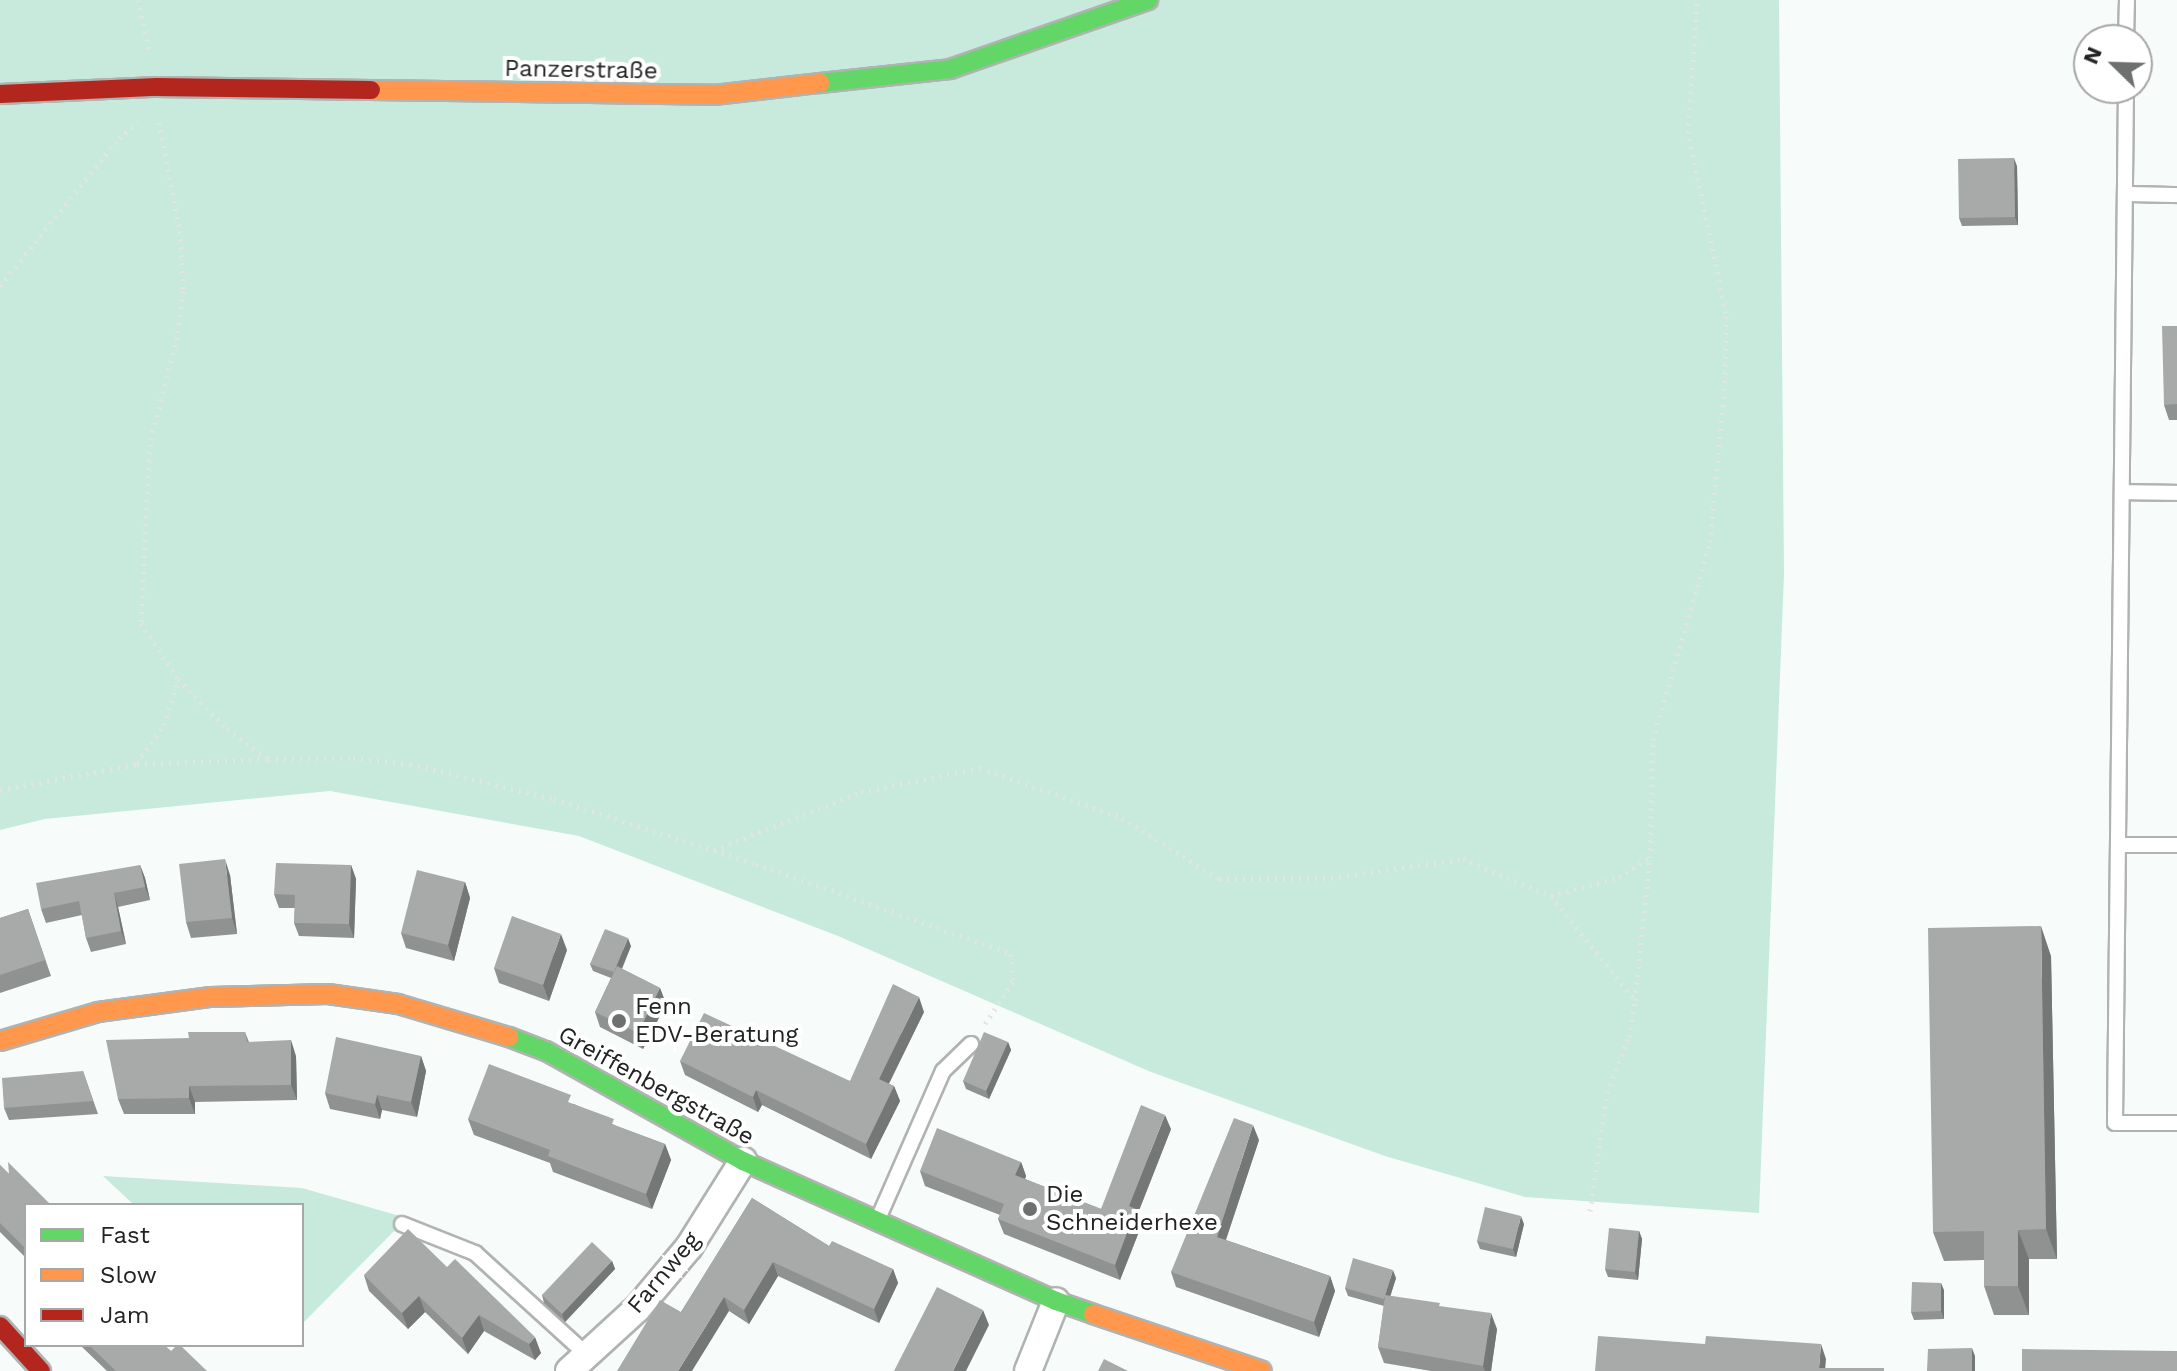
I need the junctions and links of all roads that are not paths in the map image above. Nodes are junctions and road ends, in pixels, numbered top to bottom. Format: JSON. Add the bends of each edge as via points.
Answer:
{"nodes":[{"id":1,"x":1148,"y":0,"type":"edge"},
{"id":2,"x":2127,"y":0,"type":"edge"},
{"id":3,"x":2126,"y":24,"type":"edge"},
{"id":4,"x":0,"y":94,"type":"edge"},
{"id":5,"x":2126,"y":104,"type":"edge"},
{"id":6,"x":2125,"y":194,"type":"junction"},
{"id":7,"x":2177,"y":195,"type":"edge"},
{"id":8,"x":2122,"y":492,"type":"junction"},
{"id":9,"x":2177,"y":493,"type":"edge"},
{"id":10,"x":2118,"y":845,"type":"junction"},
{"id":11,"x":2177,"y":845,"type":"edge"},
{"id":12,"x":0,"y":1041,"type":"edge"},
{"id":13,"x":971,"y":1044,"type":"road end"},
{"id":14,"x":2177,"y":1123,"type":"edge"},
{"id":15,"x":743,"y":1161,"type":"junction"},
{"id":16,"x":876,"y":1223,"type":"junction"},
{"id":17,"x":402,"y":1224,"type":"dead end"},
{"id":18,"x":1056,"y":1301,"type":"junction"},
{"id":19,"x":0,"y":1326,"type":"edge"},
{"id":20,"x":578,"y":1363,"type":"edge"},
{"id":21,"x":41,"y":1371,"type":"edge"},
{"id":22,"x":1028,"y":1371,"type":"edge"},
{"id":23,"x":1262,"y":1371,"type":"edge"}],
"edges":[{"from":1,"to":4,"type":"street","name":"Panzerstraße","via":[[950,69],[714,95],[157,87]]},
{"from":2,"to":3,"type":"lane"},
{"from":5,"to":6,"type":"lane"},
{"from":6,"to":7,"type":"lane"},
{"from":6,"to":8,"type":"lane"},
{"from":8,"to":9,"type":"lane"},
{"from":8,"to":10,"type":"lane"},
{"from":10,"to":11,"type":"lane"},
{"from":10,"to":14,"type":"lane","via":[[2115,1123]]},
{"from":12,"to":15,"type":"street","name":"Greiffenbergstraße","via":[[98,1012],[197,998],[328,994],[398,1004],[546,1051]]},
{"from":13,"to":16,"type":"lane","via":[[943,1071]]},
{"from":15,"to":16,"type":"street","name":"Greiffenbergstraße"},
{"from":15,"to":20,"type":"street","name":"Farnweg","via":[[689,1247],[637,1309]]},
{"from":16,"to":18,"type":"street","name":"Greiffenbergstraße"},
{"from":17,"to":20,"type":"lane","via":[[475,1253]]},
{"from":18,"to":22,"type":"street"},
{"from":18,"to":23,"type":"street","name":"Greiffenbergstraße"},
{"from":19,"to":21,"type":"street"}]}
